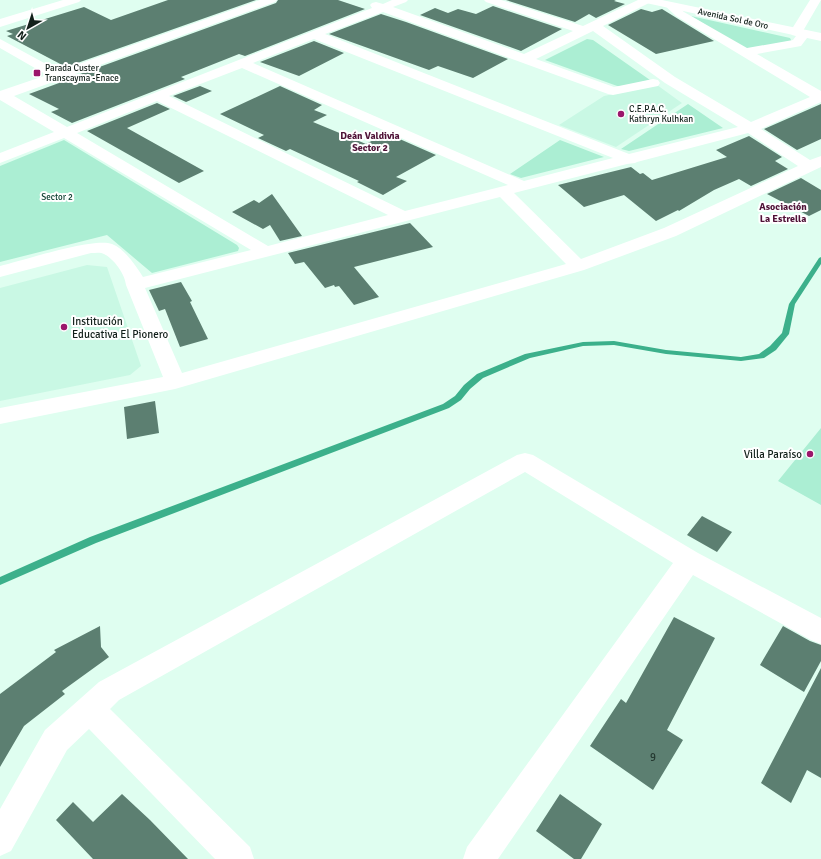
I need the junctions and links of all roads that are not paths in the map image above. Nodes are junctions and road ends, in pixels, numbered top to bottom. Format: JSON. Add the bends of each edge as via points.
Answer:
{"nodes":[{"id":1,"x":75,"y":0,"type":"edge"},
{"id":2,"x":271,"y":0,"type":"edge"},
{"id":3,"x":362,"y":0,"type":"edge"},
{"id":4,"x":402,"y":0,"type":"edge"},
{"id":5,"x":490,"y":0,"type":"edge"},
{"id":6,"x":816,"y":0,"type":"edge"},
{"id":7,"x":657,"y":2,"type":"edge"},
{"id":8,"x":382,"y":8,"type":"junction"},
{"id":9,"x":0,"y":23,"type":"edge"},
{"id":10,"x":590,"y":28,"type":"junction"},
{"id":11,"x":800,"y":33,"type":"junction"},
{"id":12,"x":313,"y":34,"type":"junction"},
{"id":13,"x":821,"y":37,"type":"edge"},
{"id":14,"x":0,"y":43,"type":"edge"},
{"id":15,"x":745,"y":52,"type":"junction"},
{"id":16,"x":525,"y":59,"type":"junction"},
{"id":17,"x":242,"y":63,"type":"junction"},
{"id":18,"x":57,"y":75,"type":"junction"},
{"id":19,"x":653,"y":83,"type":"dead end"},
{"id":20,"x":2,"y":95,"type":"edge"},
{"id":21,"x":157,"y":96,"type":"junction"},
{"id":22,"x":821,"y":97,"type":"edge"},
{"id":23,"x":750,"y":128,"type":"junction"},
{"id":24,"x":64,"y":132,"type":"junction"},
{"id":25,"x":0,"y":158,"type":"edge"},
{"id":26,"x":630,"y":160,"type":"junction"},
{"id":27,"x":816,"y":164,"type":"edge"},
{"id":28,"x":523,"y":186,"type":"junction"},
{"id":29,"x":503,"y":191,"type":"junction"},
{"id":30,"x":404,"y":217,"type":"junction"},
{"id":31,"x":265,"y":251,"type":"junction"},
{"id":32,"x":578,"y":266,"type":"junction"},
{"id":33,"x":0,"y":272,"type":"edge"},
{"id":34,"x":135,"y":285,"type":"junction"},
{"id":35,"x":176,"y":382,"type":"junction"},
{"id":36,"x":0,"y":416,"type":"edge"},
{"id":37,"x":689,"y":560,"type":"junction"},
{"id":38,"x":821,"y":632,"type":"edge"},
{"id":39,"x":89,"y":709,"type":"junction"},
{"id":40,"x":0,"y":840,"type":"edge"},
{"id":41,"x":238,"y":859,"type":"edge"},
{"id":42,"x":479,"y":859,"type":"edge"}],
"edges":[{"from":1,"to":9,"type":"street"},
{"from":2,"to":18,"type":"street"},
{"from":3,"to":8,"type":"street"},
{"from":4,"to":8,"type":"street"},
{"from":5,"to":10,"type":"street"},
{"from":6,"to":11,"type":"street"},
{"from":7,"to":10,"type":"street"},
{"from":7,"to":11,"type":"street","name":"Avenida Sol de Oro"},
{"from":7,"to":15,"type":"street"},
{"from":8,"to":12,"type":"street"},
{"from":8,"to":16,"type":"street"},
{"from":10,"to":16,"type":"street"},
{"from":10,"to":23,"type":"street"},
{"from":11,"to":13,"type":"street","name":"Avenida Sol de Oro"},
{"from":11,"to":15,"type":"street","via":[[797,43]]},
{"from":12,"to":17,"type":"street"},
{"from":12,"to":26,"type":"street"},
{"from":14,"to":18,"type":"street"},
{"from":15,"to":22,"type":"street"},
{"from":16,"to":19,"type":"street","via":[[612,91]]},
{"from":17,"to":21,"type":"street"},
{"from":17,"to":28,"type":"street"},
{"from":18,"to":20,"type":"street"},
{"from":20,"to":24,"type":"street"},
{"from":21,"to":24,"type":"street"},
{"from":21,"to":30,"type":"street"},
{"from":22,"to":23,"type":"street"},
{"from":23,"to":26,"type":"street"},
{"from":23,"to":27,"type":"street"},
{"from":24,"to":25,"type":"street"},
{"from":24,"to":31,"type":"street"},
{"from":26,"to":28,"type":"street"},
{"from":27,"to":32,"type":"street","via":[[670,232]]},
{"from":28,"to":29,"type":"street"},
{"from":29,"to":30,"type":"street"},
{"from":29,"to":32,"type":"street"},
{"from":30,"to":31,"type":"street"},
{"from":31,"to":34,"type":"street"},
{"from":32,"to":35,"type":"street"},
{"from":33,"to":34,"type":"street","via":[[91,248],[107,248],[117,255],[134,277]]},
{"from":34,"to":35,"type":"street"},
{"from":35,"to":36,"type":"street"},
{"from":37,"to":38,"type":"street"},
{"from":37,"to":39,"type":"street","via":[[525,462],[109,691]]},
{"from":37,"to":42,"type":"street"},
{"from":39,"to":40,"type":"street","via":[[56,740]]},
{"from":39,"to":41,"type":"street"}]}
